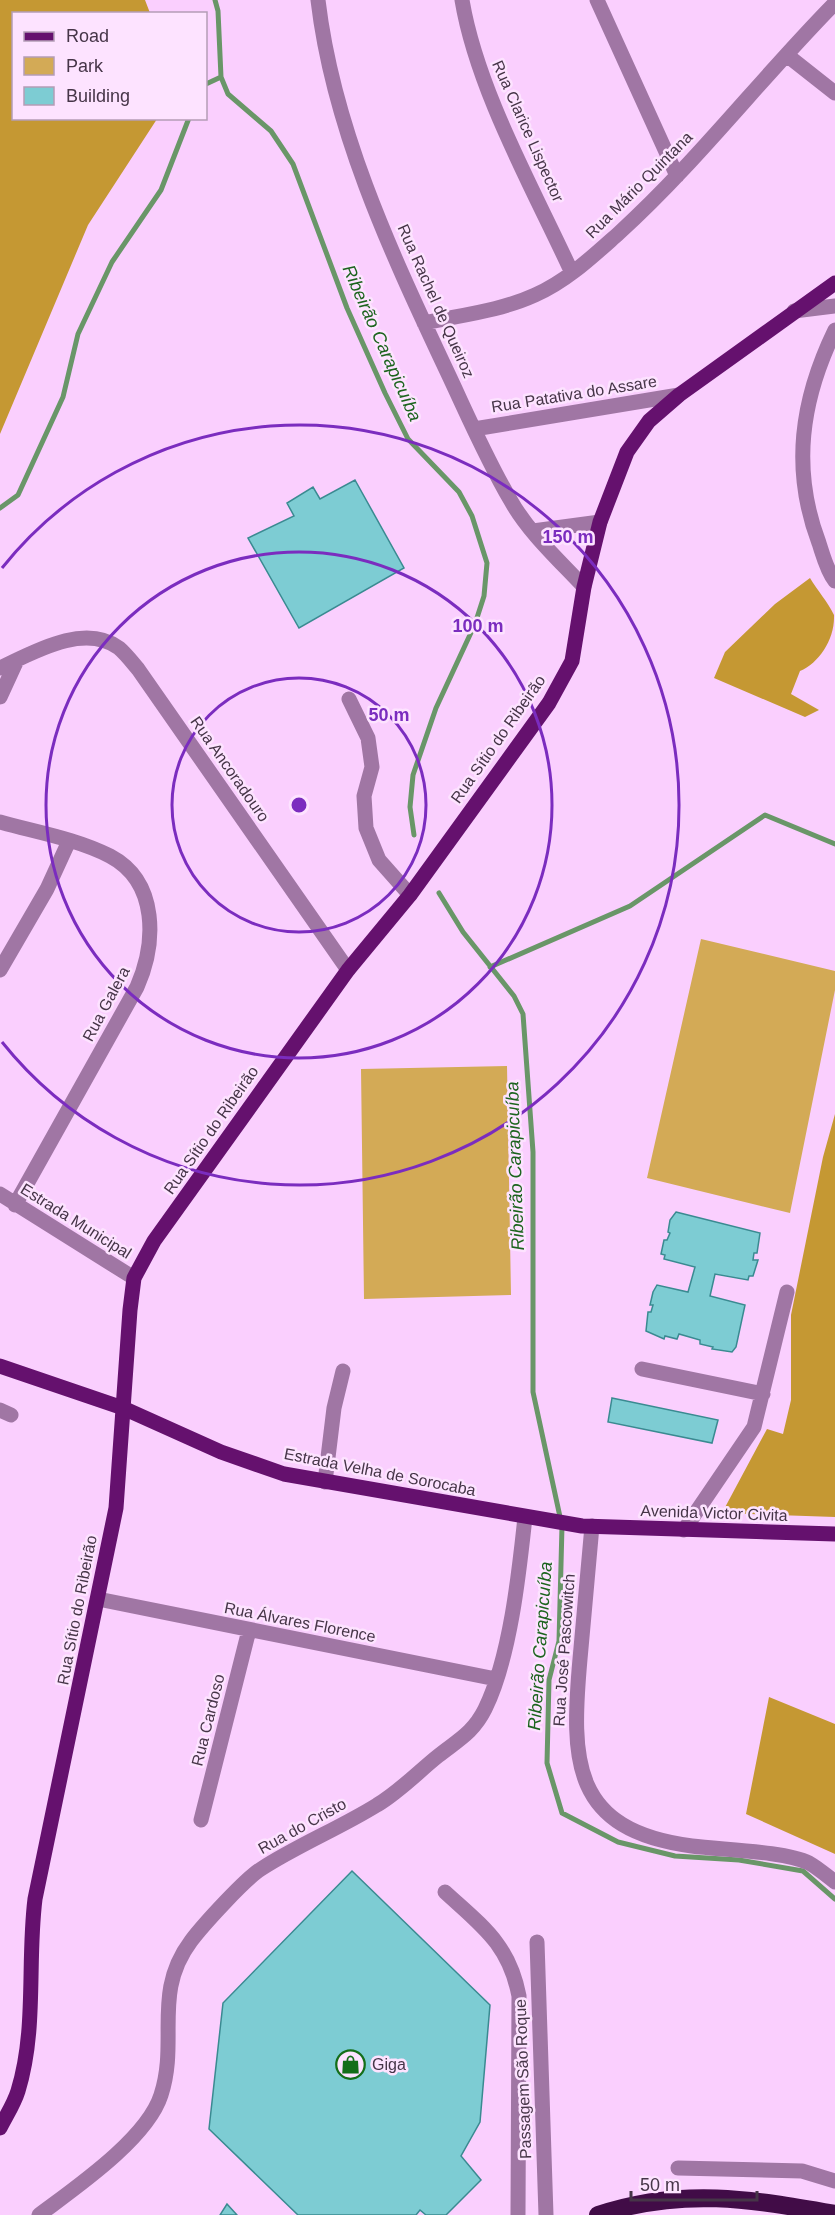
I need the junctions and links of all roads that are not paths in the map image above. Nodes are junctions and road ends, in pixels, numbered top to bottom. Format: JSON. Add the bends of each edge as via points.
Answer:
{"nodes":[{"id":1,"x":318,"y":0,"type":"edge"},
{"id":2,"x":462,"y":0,"type":"edge"},
{"id":3,"x":597,"y":0,"type":"edge"},
{"id":4,"x":830,"y":3,"type":"edge"},
{"id":5,"x":788,"y":56,"type":"junction"},
{"id":6,"x":835,"y":93,"type":"edge"},
{"id":7,"x":677,"y":176,"type":"junction"},
{"id":8,"x":572,"y":273,"type":"junction"},
{"id":9,"x":835,"y":283,"type":"edge"},
{"id":10,"x":835,"y":306,"type":"edge"},
{"id":11,"x":794,"y":311,"type":"junction"},
{"id":12,"x":424,"y":323,"type":"junction"},
{"id":13,"x":835,"y":330,"type":"edge"},
{"id":14,"x":679,"y":395,"type":"junction"},
{"id":15,"x":474,"y":429,"type":"junction"},
{"id":16,"x":600,"y":522,"type":"junction"},
{"id":17,"x":532,"y":531,"type":"junction"},
{"id":18,"x":835,"y":581,"type":"edge"},
{"id":19,"x":584,"y":587,"type":"junction"},
{"id":20,"x":17,"y":660,"type":"junction"},
{"id":21,"x":0,"y":669,"type":"edge"},
{"id":22,"x":0,"y":697,"type":"edge"},
{"id":23,"x":349,"y":699,"type":"dead end"},
{"id":24,"x":0,"y":822,"type":"edge"},
{"id":25,"x":69,"y":841,"type":"junction"},
{"id":26,"x":410,"y":895,"type":"junction"},
{"id":27,"x":0,"y":969,"type":"edge"},
{"id":28,"x":348,"y":970,"type":"junction"},
{"id":29,"x":0,"y":1194,"type":"edge"},
{"id":30,"x":15,"y":1205,"type":"junction"},
{"id":31,"x":134,"y":1278,"type":"junction"},
{"id":32,"x":787,"y":1292,"type":"dead end"},
{"id":33,"x":0,"y":1366,"type":"edge"},
{"id":34,"x":642,"y":1369,"type":"dead end"},
{"id":35,"x":344,"y":1371,"type":"dead end"},
{"id":36,"x":763,"y":1394,"type":"junction"},
{"id":37,"x":123,"y":1408,"type":"junction"},
{"id":38,"x":325,"y":1482,"type":"junction"},
{"id":39,"x":532,"y":1518,"type":"junction"},
{"id":40,"x":587,"y":1526,"type":"junction"},
{"id":41,"x":684,"y":1530,"type":"junction"},
{"id":42,"x":835,"y":1534,"type":"edge"},
{"id":43,"x":98,"y":1599,"type":"junction"},
{"id":44,"x":249,"y":1630,"type":"junction"},
{"id":45,"x":496,"y":1679,"type":"junction"},
{"id":46,"x":201,"y":1820,"type":"dead end"},
{"id":47,"x":835,"y":1882,"type":"edge"},
{"id":48,"x":445,"y":1892,"type":"dead end"},
{"id":49,"x":537,"y":1942,"type":"dead end"},
{"id":50,"x":0,"y":2128,"type":"edge"},
{"id":51,"x":678,"y":2168,"type":"dead end"},
{"id":52,"x":835,"y":2181,"type":"edge"},
{"id":53,"x":835,"y":2214,"type":"edge"},
{"id":54,"x":39,"y":2215,"type":"edge"},
{"id":55,"x":518,"y":2215,"type":"edge"},
{"id":56,"x":546,"y":2215,"type":"edge"},
{"id":57,"x":598,"y":2215,"type":"edge"}],
"edges":[{"from":1,"to":12,"type":"street","name":"Rua Rachel de Queiroz","via":[[330,69],[348,131],[388,243]]},
{"from":2,"to":8,"type":"street","name":"Rua Clarice Lispector","via":[[474,52],[493,102]]},
{"from":3,"to":7,"type":"street"},
{"from":4,"to":5,"type":"street","name":"Rua Mário Quintana"},
{"from":5,"to":6,"type":"street"},
{"from":5,"to":7,"type":"street","name":"Rua Mário Quintana"},
{"from":7,"to":8,"type":"street","name":"Rua Mário Quintana"},
{"from":8,"to":12,"type":"street","name":"Rua Mário Quintana","via":[[537,295],[507,306]]},
{"from":9,"to":11,"type":"main road","name":"Rua Sítio do Ribeirão"},
{"from":10,"to":11,"type":"street"},
{"from":11,"to":14,"type":"main road","name":"Rua Sítio do Ribeirão"},
{"from":12,"to":15,"type":"street","name":"Rua Rachel de Queiroz"},
{"from":13,"to":18,"type":"street","via":[[818,366],[808,401],[802,457],[808,514]]},
{"from":14,"to":15,"type":"street","name":"Rua Patativa do Assare"},
{"from":14,"to":16,"type":"main road","name":"Rua Sítio do Ribeirão","via":[[650,421],[627,452]]},
{"from":15,"to":17,"type":"street","name":"Rua Rachel de Queiroz","via":[[511,502]]},
{"from":16,"to":17,"type":"street"},
{"from":16,"to":19,"type":"main road","name":"Rua Sítio do Ribeirão"},
{"from":17,"to":19,"type":"street","name":"Rua Rachel de Queiroz"},
{"from":19,"to":26,"type":"main road","name":"Rua Sítio do Ribeirão","via":[[572,661],[549,703]]},
{"from":20,"to":21,"type":"street","name":"Rua Ancoradouro"},
{"from":20,"to":22,"type":"street"},
{"from":20,"to":28,"type":"street","name":"Rua Ancoradouro","via":[[52,644],[80,639],[101,640],[118,648],[138,669]]},
{"from":23,"to":26,"type":"street","via":[[368,738],[372,767],[364,796],[366,828],[379,860]]},
{"from":24,"to":25,"type":"street","name":"Rua Galera"},
{"from":25,"to":27,"type":"street","via":[[47,889]]},
{"from":25,"to":30,"type":"street","name":"Rua Galera","via":[[110,856],[137,881],[148,905],[152,933],[147,963],[137,987]]},
{"from":26,"to":28,"type":"main road","name":"Rua Sítio do Ribeirão"},
{"from":28,"to":31,"type":"main road","name":"Rua Sítio do Ribeirão","via":[[154,1241]]},
{"from":29,"to":30,"type":"street","name":"Estrada Municipal"},
{"from":30,"to":31,"type":"street","name":"Estrada Municipal"},
{"from":31,"to":37,"type":"main road","name":"Rua Sítio do Ribeirão"},
{"from":32,"to":36,"type":"street"},
{"from":33,"to":37,"type":"main road","name":"Estrada Velha de Sorocaba"},
{"from":34,"to":36,"type":"street"},
{"from":35,"to":38,"type":"street","via":[[334,1408]]},
{"from":36,"to":41,"type":"street","via":[[754,1427]]},
{"from":37,"to":38,"type":"main road","name":"Estrada Velha de Sorocaba","via":[[221,1452],[284,1474]]},
{"from":37,"to":43,"type":"main road","name":"Rua Sítio do Ribeirão","via":[[116,1508]]},
{"from":38,"to":39,"type":"main road","name":"Estrada Velha de Sorocaba"},
{"from":39,"to":40,"type":"main road","name":"Estrada Velha de Sorocaba"},
{"from":39,"to":45,"type":"street","name":"Rua do Cristo"},
{"from":40,"to":41,"type":"main road","name":"Avenida Victor Civita"},
{"from":40,"to":47,"type":"street","name":"Rua José Pascowitch","via":[[575,1732],[580,1770],[594,1798],[608,1815],[632,1832],[660,1841],[783,1855],[808,1863]]},
{"from":41,"to":42,"type":"main road","name":"Avenida Victor Civita"},
{"from":43,"to":44,"type":"street","name":"Rua Álvares Florence"},
{"from":43,"to":50,"type":"main road","name":"Rua Sítio do Ribeirão","via":[[35,1899],[25,2065],[17,2094]]},
{"from":44,"to":45,"type":"street","name":"Rua Álvares Florence"},
{"from":44,"to":46,"type":"street","name":"Rua Cardoso"},
{"from":45,"to":54,"type":"street","name":"Rua do Cristo","via":[[485,1709],[468,1735],[379,1804],[259,1870],[191,1940],[175,1965],[168,1988],[165,2065],[161,2094],[153,2114],[129,2141]]},
{"from":48,"to":55,"type":"street","via":[[489,1933],[509,1959],[515,1975],[519,1996]]},
{"from":49,"to":56,"type":"street","name":"Passagem São Roque"},
{"from":51,"to":52,"type":"street","via":[[802,2171]]},
{"from":53,"to":57,"type":"highway","via":[[748,2199],[693,2197]]}]}
